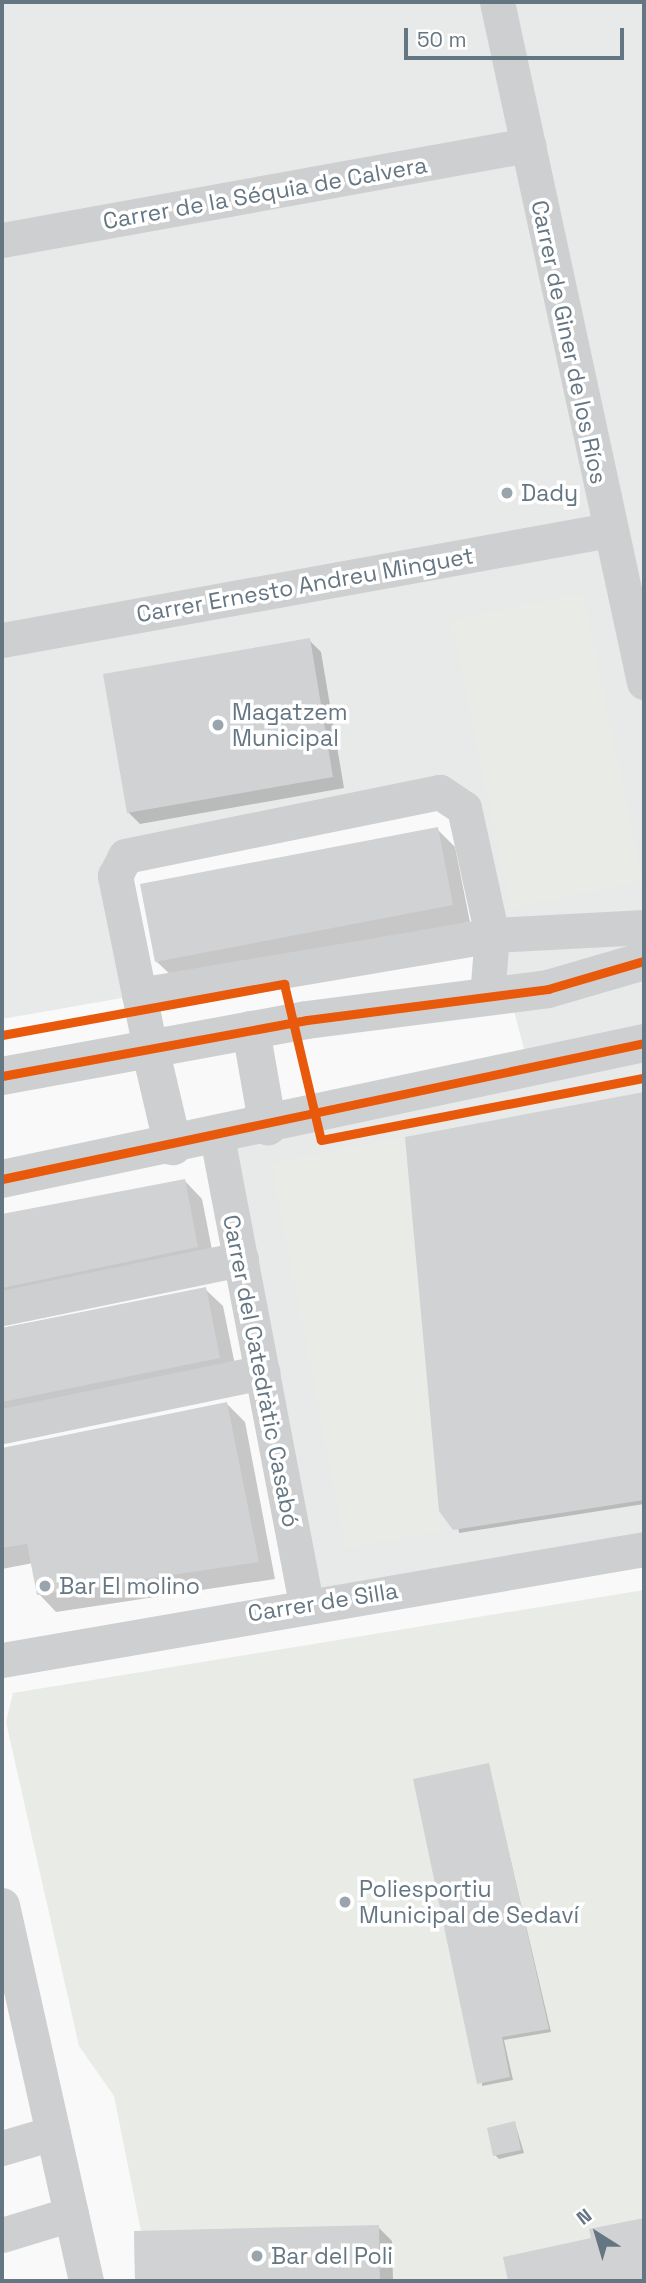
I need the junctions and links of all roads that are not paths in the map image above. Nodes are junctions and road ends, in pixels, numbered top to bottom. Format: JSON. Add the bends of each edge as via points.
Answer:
{"nodes":[{"id":1,"x":497,"y":2,"type":"edge"},
{"id":2,"x":528,"y":145,"type":"junction"},
{"id":3,"x":2,"y":240,"type":"edge"},
{"id":4,"x":609,"y":530,"type":"junction"},
{"id":5,"x":2,"y":640,"type":"edge"},
{"id":6,"x":644,"y":682,"type":"edge"},
{"id":7,"x":644,"y":927,"type":"edge"},
{"id":8,"x":492,"y":935,"type":"junction"},
{"id":9,"x":644,"y":961,"type":"edge"},
{"id":10,"x":139,"y":995,"type":"junction"},
{"id":11,"x":487,"y":996,"type":"junction"},
{"id":12,"x":251,"y":1030,"type":"junction"},
{"id":13,"x":644,"y":1043,"type":"edge"},
{"id":14,"x":150,"y":1048,"type":"junction"},
{"id":15,"x":2,"y":1076,"type":"edge"},
{"id":16,"x":268,"y":1126,"type":"junction"},
{"id":17,"x":217,"y":1137,"type":"junction"},
{"id":18,"x":173,"y":1146,"type":"junction"},
{"id":19,"x":2,"y":1179,"type":"edge"},
{"id":20,"x":241,"y":1259,"type":"junction"},
{"id":21,"x":2,"y":1308,"type":"edge"},
{"id":22,"x":262,"y":1372,"type":"junction"},
{"id":23,"x":2,"y":1426,"type":"edge"},
{"id":24,"x":644,"y":1549,"type":"edge"},
{"id":25,"x":306,"y":1604,"type":"junction"},
{"id":26,"x":2,"y":1660,"type":"edge"},
{"id":27,"x":2,"y":1905,"type":"edge"},
{"id":28,"x":53,"y":2133,"type":"junction"},
{"id":29,"x":2,"y":2148,"type":"edge"},
{"id":30,"x":71,"y":2214,"type":"junction"},
{"id":31,"x":2,"y":2235,"type":"edge"},
{"id":32,"x":86,"y":2281,"type":"edge"}],
"edges":[{"from":1,"to":2,"type":"street","name":"Carrer de Giner de los Ríos"},
{"from":2,"to":3,"type":"street","name":"Carrer de la Séquia de Calvera"},
{"from":2,"to":4,"type":"street","name":"Carrer de Giner de los Ríos"},
{"from":4,"to":5,"type":"street","name":"Carrer Ernesto Andreu Minguet"},
{"from":4,"to":6,"type":"street","name":"Carrer de Giner de los Ríos"},
{"from":7,"to":8,"type":"street"},
{"from":8,"to":10,"type":"street"},
{"from":8,"to":10,"type":"street","via":[[464,808],[440,792],[125,856],[115,876]]},
{"from":8,"to":11,"type":"street"},
{"from":9,"to":11,"type":"street","via":[[602,978]]},
{"from":10,"to":14,"type":"street"},
{"from":11,"to":12,"type":"street"},
{"from":12,"to":14,"type":"street"},
{"from":12,"to":16,"type":"street"},
{"from":13,"to":16,"type":"street"},
{"from":14,"to":15,"type":"street"},
{"from":14,"to":18,"type":"street"},
{"from":16,"to":17,"type":"street"},
{"from":17,"to":18,"type":"street"},
{"from":17,"to":20,"type":"street","name":"Carrer del Catedràtic Casabó"},
{"from":18,"to":19,"type":"street"},
{"from":20,"to":21,"type":"street"},
{"from":20,"to":22,"type":"street","name":"Carrer del Catedràtic Casabó"},
{"from":22,"to":23,"type":"street"},
{"from":22,"to":25,"type":"street","name":"Carrer del Catedràtic Casabó"},
{"from":24,"to":25,"type":"street","name":"Carrer de Silla"},
{"from":25,"to":26,"type":"street","name":"Carrer de Silla"},
{"from":27,"to":28,"type":"street"},
{"from":28,"to":29,"type":"street"},
{"from":28,"to":30,"type":"street"},
{"from":30,"to":31,"type":"street"},
{"from":30,"to":32,"type":"street"}]}
